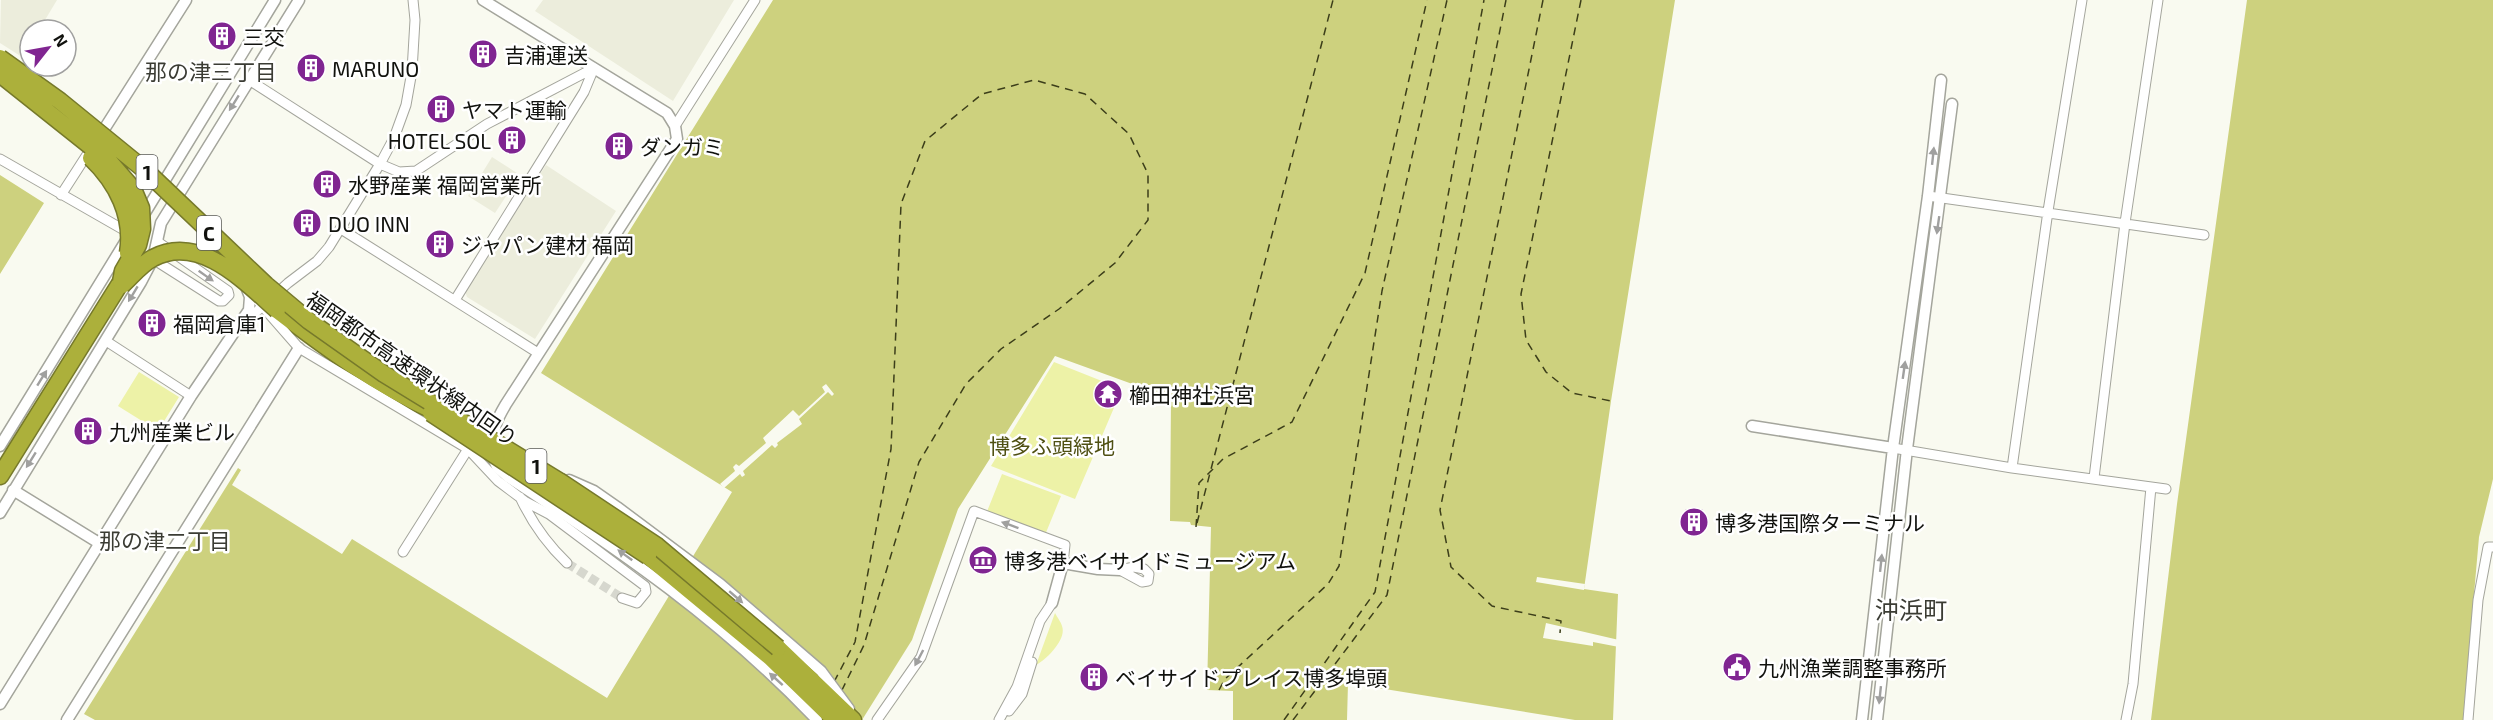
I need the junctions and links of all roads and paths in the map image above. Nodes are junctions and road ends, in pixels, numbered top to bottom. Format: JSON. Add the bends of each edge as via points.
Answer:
{"nodes":[{"id":1,"x":186,"y":0,"type":"edge"},
{"id":2,"x":275,"y":0,"type":"edge"},
{"id":3,"x":299,"y":0,"type":"edge"},
{"id":4,"x":413,"y":0,"type":"edge"},
{"id":5,"x":483,"y":0,"type":"edge"},
{"id":6,"x":755,"y":0,"type":"edge"},
{"id":7,"x":2082,"y":0,"type":"edge"},
{"id":8,"x":2158,"y":0,"type":"edge"},
{"id":9,"x":0,"y":58,"type":"edge"},
{"id":10,"x":0,"y":64,"type":"edge"},
{"id":11,"x":594,"y":68,"type":"junction"},
{"id":12,"x":0,"y":74,"type":"edge"},
{"id":13,"x":249,"y":80,"type":"junction"},
{"id":14,"x":1941,"y":80,"type":"dead end"},
{"id":15,"x":0,"y":86,"type":"edge"},
{"id":16,"x":1952,"y":104,"type":"dead end"},
{"id":17,"x":675,"y":126,"type":"junction"},
{"id":18,"x":103,"y":131,"type":"junction"},
{"id":19,"x":0,"y":159,"type":"edge"},
{"id":20,"x":380,"y":164,"type":"junction"},
{"id":21,"x":160,"y":188,"type":"junction"},
{"id":22,"x":61,"y":195,"type":"junction"},
{"id":23,"x":1928,"y":196,"type":"junction"},
{"id":24,"x":1941,"y":198,"type":"junction"},
{"id":25,"x":174,"y":204,"type":"junction"},
{"id":26,"x":2048,"y":211,"type":"junction"},
{"id":27,"x":2125,"y":223,"type":"junction"},
{"id":28,"x":341,"y":229,"type":"junction"},
{"id":29,"x":130,"y":234,"type":"junction"},
{"id":30,"x":2204,"y":235,"type":"dead end"},
{"id":31,"x":158,"y":242,"type":"junction"},
{"id":32,"x":153,"y":259,"type":"junction"},
{"id":33,"x":243,"y":279,"type":"junction"},
{"id":34,"x":118,"y":286,"type":"junction"},
{"id":35,"x":455,"y":300,"type":"junction"},
{"id":36,"x":262,"y":307,"type":"junction"},
{"id":37,"x":238,"y":324,"type":"junction"},
{"id":38,"x":106,"y":341,"type":"junction"},
{"id":39,"x":299,"y":348,"type":"junction"},
{"id":40,"x":538,"y":353,"type":"junction"},
{"id":41,"x":525,"y":372,"type":"junction"},
{"id":42,"x":191,"y":396,"type":"junction"},
{"id":43,"x":418,"y":404,"type":"junction"},
{"id":44,"x":1752,"y":426,"type":"dead end"},
{"id":45,"x":483,"y":433,"type":"junction"},
{"id":46,"x":0,"y":446,"type":"edge"},
{"id":47,"x":1893,"y":448,"type":"junction"},
{"id":48,"x":468,"y":449,"type":"junction"},
{"id":49,"x":1907,"y":449,"type":"junction"},
{"id":50,"x":2012,"y":468,"type":"junction"},
{"id":51,"x":0,"y":475,"type":"edge"},
{"id":52,"x":2094,"y":478,"type":"junction"},
{"id":53,"x":2151,"y":487,"type":"junction"},
{"id":54,"x":2166,"y":489,"type":"dead end"},
{"id":55,"x":13,"y":490,"type":"junction"},
{"id":56,"x":520,"y":497,"type":"junction"},
{"id":57,"x":0,"y":513,"type":"edge"},
{"id":58,"x":99,"y":543,"type":"junction"},
{"id":59,"x":2493,"y":547,"type":"edge"},
{"id":60,"x":402,"y":552,"type":"dead end"},
{"id":61,"x":567,"y":563,"type":"tunnel mouth"},
{"id":62,"x":1063,"y":563,"type":"junction"},
{"id":63,"x":1120,"y":570,"type":"dead end"},
{"id":64,"x":622,"y":598,"type":"dead end"},
{"id":65,"x":1052,"y":603,"type":"joint"},
{"id":66,"x":0,"y":704,"type":"edge"},
{"id":67,"x":880,"y":716,"type":"edge"},
{"id":68,"x":1864,"y":719,"type":"edge"},
{"id":69,"x":67,"y":720,"type":"edge"},
{"id":70,"x":817,"y":720,"type":"edge"},
{"id":71,"x":835,"y":720,"type":"edge"},
{"id":72,"x":854,"y":720,"type":"edge"},
{"id":73,"x":1001,"y":720,"type":"edge"},
{"id":74,"x":1877,"y":720,"type":"edge"},
{"id":75,"x":2127,"y":720,"type":"edge"},
{"id":76,"x":2468,"y":720,"type":"edge"}],
"edges":[{"from":1,"to":18,"type":"street"},
{"from":2,"to":21,"type":"street"},
{"from":3,"to":13,"type":"street"},
{"from":4,"to":20,"type":"street","via":[[412,71],[406,105]]},
{"from":5,"to":11,"type":"street"},
{"from":6,"to":17,"type":"street"},
{"from":7,"to":26,"type":"street"},
{"from":8,"to":27,"type":"street"},
{"from":9,"to":45,"type":"highway","number":"1","bridge":true,"via":[[139,165],[309,321],[384,374]]},
{"from":10,"to":18,"type":"street"},
{"from":10,"to":43,"type":"highway","name":"福岡都市高速環状線内回り","number":"C","bridge":true,"via":[[115,148],[307,323]]},
{"from":11,"to":17,"type":"street","via":[[667,113]]},
{"from":11,"to":20,"type":"street","via":[[487,124],[416,171],[399,171]]},
{"from":11,"to":35,"type":"street","via":[[584,92]]},
{"from":12,"to":34,"type":"highway","bridge":true,"via":[[108,160],[133,189],[141,208],[142,229]]},
{"from":13,"to":20,"type":"street"},
{"from":13,"to":25,"type":"street","one_way":true},
{"from":23,"to":14,"type":"street","one_way":true},
{"from":15,"to":34,"type":"highway","bridge":true,"via":[[76,145],[101,168],[118,192],[128,218],[129,240]]},
{"from":16,"to":24,"type":"street"},
{"from":17,"to":40,"type":"street","via":[[677,139]]},
{"from":18,"to":21,"type":"street"},
{"from":18,"to":22,"type":"street"},
{"from":19,"to":22,"type":"street"},
{"from":20,"to":28,"type":"street"},
{"from":21,"to":25,"type":"street"},
{"from":21,"to":29,"type":"street"},
{"from":22,"to":29,"type":"street"},
{"from":23,"to":24,"type":"street"},
{"from":47,"to":23,"type":"street","one_way":true},
{"from":24,"to":26,"type":"street"},
{"from":24,"to":49,"type":"street","one_way":true},
{"from":25,"to":31,"type":"street","via":[[161,223]]},
{"from":25,"to":33,"type":"street","via":[[222,249]]},
{"from":26,"to":27,"type":"street"},
{"from":26,"to":50,"type":"street"},
{"from":27,"to":30,"type":"street"},
{"from":27,"to":52,"type":"street"},
{"from":28,"to":35,"type":"street"},
{"from":28,"to":36,"type":"street","via":[[317,261]]},
{"from":46,"to":29,"type":"street","one_way":true},
{"from":31,"to":32,"type":"street"},
{"from":31,"to":32,"type":"street","one_way":true,"via":[[229,295],[219,301]]},
{"from":32,"to":38,"type":"street","one_way":true},
{"from":33,"to":36,"type":"street"},
{"from":33,"to":37,"type":"street","via":[[250,297],[249,310]]},
{"from":34,"to":43,"type":"highway","bridge":true,"via":[[160,255],[177,251],[205,256],[236,275],[335,354]]},
{"from":34,"to":45,"type":"highway","bridge":true,"via":[[146,264],[166,255],[189,254],[213,261],[230,270],[316,340],[381,383]]},
{"from":34,"to":51,"type":"highway"},
{"from":34,"to":51,"type":"highway"},
{"from":35,"to":40,"type":"street"},
{"from":36,"to":37,"type":"street"},
{"from":36,"to":39,"type":"street"},
{"from":37,"to":42,"type":"street"},
{"from":38,"to":42,"type":"street"},
{"from":38,"to":55,"type":"street","one_way":true},
{"from":39,"to":48,"type":"street"},
{"from":39,"to":69,"type":"street"},
{"from":40,"to":41,"type":"street"},
{"from":70,"to":41,"type":"street","one_way":true,"via":[[718,626],[662,581],[497,467],[486,444],[491,423]]},
{"from":41,"to":72,"type":"street","one_way":true,"via":[[498,418],[496,443],[594,491],[690,561],[821,671]]},
{"from":42,"to":58,"type":"street"},
{"from":43,"to":71,"type":"highway","name":"福岡都市高速環状線内回り","number":"C","bridge":true,"via":[[648,556],[770,657]]},
{"from":44,"to":47,"type":"street"},
{"from":45,"to":72,"type":"highway","number":"1","bridge":true,"via":[[657,546],[778,648]]},
{"from":47,"to":49,"type":"street"},
{"from":68,"to":47,"type":"street","one_way":true},
{"from":48,"to":56,"type":"street","via":[[498,482]]},
{"from":48,"to":60,"type":"street"},
{"from":49,"to":50,"type":"street"},
{"from":49,"to":74,"type":"street","one_way":true},
{"from":50,"to":52,"type":"street"},
{"from":52,"to":53,"type":"street"},
{"from":53,"to":54,"type":"street"},
{"from":53,"to":75,"type":"street"},
{"from":55,"to":57,"type":"street"},
{"from":55,"to":58,"type":"street"},
{"from":56,"to":61,"type":"street","via":[[532,523]]},
{"from":56,"to":64,"type":"street","via":[[645,586],[646,592],[637,603]]},
{"from":58,"to":66,"type":"street"},
{"from":59,"to":76,"type":"street","via":[[2488,547],[2478,600]]},
{"from":62,"to":63,"type":"street"},
{"from":62,"to":65,"type":"street"},
{"from":62,"to":67,"type":"street","one_way":true,"via":[[1065,545],[974,511],[921,657]]},
{"from":65,"to":73,"type":"street","via":[[1022,694]]}]}
